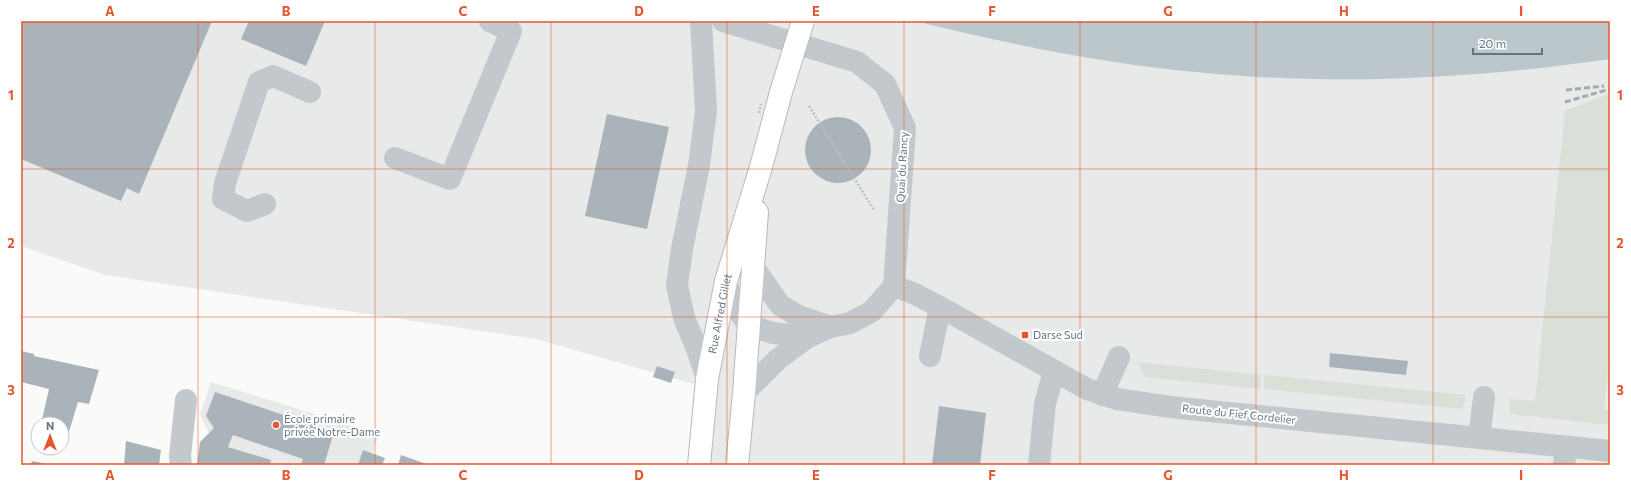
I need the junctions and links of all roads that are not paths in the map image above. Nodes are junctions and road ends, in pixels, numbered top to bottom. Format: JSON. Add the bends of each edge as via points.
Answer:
{"nodes":[{"id":1,"x":490,"y":21,"type":"edge"},
{"id":2,"x":701,"y":21,"type":"edge"},
{"id":3,"x":723,"y":21,"type":"edge"},
{"id":4,"x":803,"y":21,"type":"edge"},
{"id":5,"x":310,"y":92,"type":"dead end"},
{"id":6,"x":395,"y":158,"type":"dead end"},
{"id":7,"x":761,"y":166,"type":"junction"},
{"id":8,"x":265,"y":204,"type":"dead end"},
{"id":9,"x":752,"y":265,"type":"junction"},
{"id":10,"x":726,"y":281,"type":"junction"},
{"id":11,"x":894,"y":286,"type":"junction"},
{"id":12,"x":940,"y":307,"type":"junction"},
{"id":13,"x":748,"y":325,"type":"junction"},
{"id":14,"x":831,"y":327,"type":"junction"},
{"id":15,"x":808,"y":337,"type":"junction"},
{"id":16,"x":930,"y":356,"type":"dead end"},
{"id":17,"x":1119,"y":357,"type":"dead end"},
{"id":18,"x":1054,"y":371,"type":"junction"},
{"id":19,"x":707,"y":379,"type":"junction"},
{"id":20,"x":744,"y":393,"type":"junction"},
{"id":21,"x":1102,"y":395,"type":"junction"},
{"id":22,"x":1484,"y":397,"type":"dead end"},
{"id":23,"x":186,"y":400,"type":"dead end"},
{"id":24,"x":1479,"y":438,"type":"junction"},
{"id":25,"x":1610,"y":451,"type":"edge"},
{"id":26,"x":1565,"y":456,"type":"edge"},
{"id":27,"x":180,"y":465,"type":"edge"},
{"id":28,"x":699,"y":465,"type":"edge"},
{"id":29,"x":737,"y":465,"type":"edge"},
{"id":30,"x":1039,"y":465,"type":"edge"}],
"edges":[{"from":1,"to":6,"type":"street","via":[[511,31],[450,179]]},
{"from":2,"to":19,"type":"street","via":[[706,111],[677,285],[684,318]]},
{"from":3,"to":11,"type":"street","name":"Quai du Rancy","via":[[857,62],[885,84],[905,128]]},
{"from":4,"to":7,"type":"main road","name":"Rue Alfred Gillet","bridge":true},
{"from":5,"to":8,"type":"street","via":[[273,76],[260,82],[225,183],[224,199],[248,211]]},
{"from":7,"to":9,"type":"main road","name":"Rue Alfred Gillet"},
{"from":7,"to":10,"type":"main road","name":"Rue Alfred Gillet"},
{"from":9,"to":13,"type":"main road","name":"Rue Alfred Gillet"},
{"from":9,"to":14,"type":"street","via":[[780,305],[798,316]]},
{"from":10,"to":13,"type":"street","via":[[732,301]]},
{"from":10,"to":19,"type":"main road","name":"Rue Alfred Gillet"},
{"from":11,"to":12,"type":"street","name":"Route du Fief Cordelier"},
{"from":11,"to":14,"type":"street","via":[[871,312],[850,323]]},
{"from":12,"to":16,"type":"street"},
{"from":12,"to":18,"type":"street","name":"Route du Fief Cordelier"},
{"from":13,"to":15,"type":"street","via":[[773,333]]},
{"from":13,"to":20,"type":"main road","name":"Rue Alfred Gillet"},
{"from":14,"to":15,"type":"street"},
{"from":15,"to":20,"type":"street","via":[[778,359]]},
{"from":17,"to":21,"type":"street"},
{"from":18,"to":21,"type":"street","name":"Route du Fief Cordelier"},
{"from":18,"to":30,"type":"street","via":[[1045,404]]},
{"from":19,"to":28,"type":"main road","name":"Rue Alfred Gillet"},
{"from":20,"to":29,"type":"main road","name":"Rue Alfred Gillet"},
{"from":21,"to":24,"type":"street","name":"Route du Fief Cordelier","via":[[1170,407]]},
{"from":22,"to":24,"type":"street"},
{"from":23,"to":27,"type":"street"},
{"from":24,"to":26,"type":"street","name":"Route du Fief Cordelier"},
{"from":25,"to":26,"type":"street","name":"Route du Fief Cordelier"}]}
